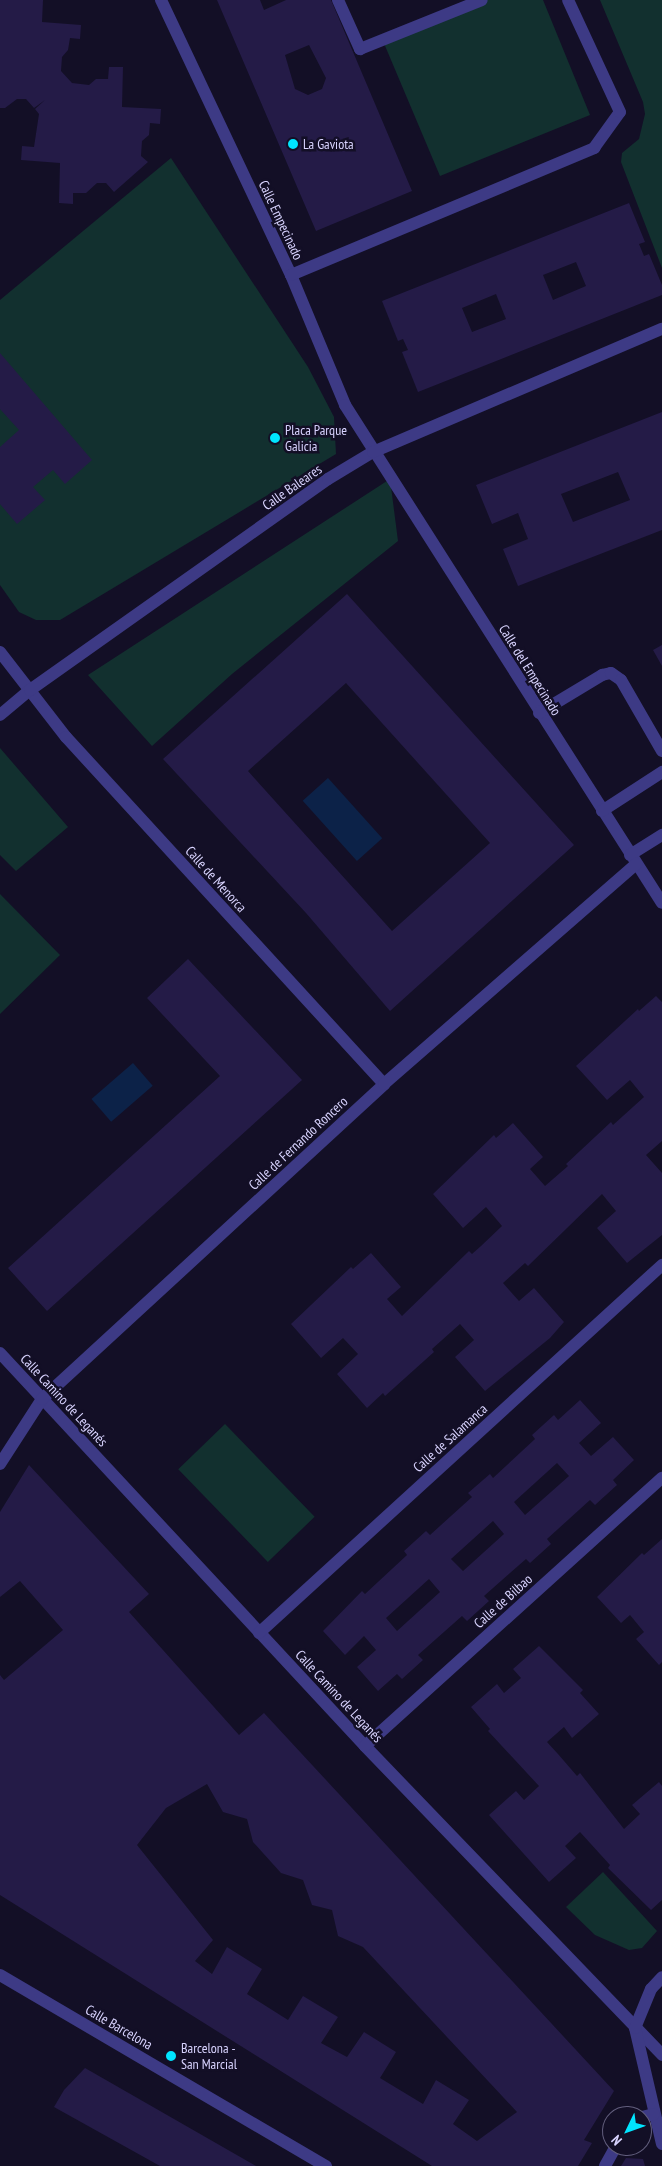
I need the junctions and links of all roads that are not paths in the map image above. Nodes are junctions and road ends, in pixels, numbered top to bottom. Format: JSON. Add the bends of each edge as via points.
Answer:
{"nodes":[{"id":1,"x":160,"y":0,"type":"edge"},
{"id":2,"x":338,"y":0,"type":"edge"},
{"id":3,"x":482,"y":0,"type":"edge"},
{"id":4,"x":568,"y":0,"type":"edge"},
{"id":5,"x":291,"y":275,"type":"junction"},
{"id":6,"x":662,"y":329,"type":"edge"},
{"id":7,"x":373,"y":452,"type":"junction"},
{"id":8,"x":0,"y":652,"type":"edge"},
{"id":9,"x":30,"y":690,"type":"junction"},
{"id":10,"x":539,"y":713,"type":"junction"},
{"id":11,"x":0,"y":715,"type":"edge"},
{"id":12,"x":662,"y":751,"type":"edge"},
{"id":13,"x":662,"y":772,"type":"edge"},
{"id":14,"x":602,"y":811,"type":"junction"},
{"id":15,"x":662,"y":835,"type":"edge"},
{"id":16,"x":633,"y":859,"type":"junction"},
{"id":17,"x":662,"y":903,"type":"edge"},
{"id":18,"x":384,"y":1084,"type":"junction"},
{"id":19,"x":662,"y":1265,"type":"edge"},
{"id":20,"x":0,"y":1354,"type":"edge"},
{"id":21,"x":42,"y":1399,"type":"junction"},
{"id":22,"x":0,"y":1464,"type":"edge"},
{"id":23,"x":662,"y":1478,"type":"edge"},
{"id":24,"x":259,"y":1633,"type":"junction"},
{"id":25,"x":365,"y":1746,"type":"junction"},
{"id":26,"x":0,"y":1976,"type":"edge"},
{"id":27,"x":662,"y":1977,"type":"edge"},
{"id":28,"x":635,"y":2028,"type":"junction"},
{"id":29,"x":662,"y":2055,"type":"edge"},
{"id":30,"x":647,"y":2106,"type":"edge"},
{"id":31,"x":652,"y":2123,"type":"edge"},
{"id":32,"x":662,"y":2144,"type":"edge"},
{"id":33,"x":326,"y":2166,"type":"edge"}],
"edges":[{"from":1,"to":5,"type":"street","name":"Calle Empecinado"},
{"from":2,"to":3,"type":"street","via":[[360,49]]},
{"from":4,"to":5,"type":"street","via":[[620,112],[594,148]]},
{"from":5,"to":7,"type":"street","name":"Calle Empecinado","via":[[345,405]]},
{"from":6,"to":7,"type":"street","name":"Calle Baleares"},
{"from":7,"to":9,"type":"street","name":"Calle Baleares","via":[[328,479]]},
{"from":7,"to":10,"type":"street","name":"Calle del Empecinado"},
{"from":8,"to":9,"type":"street","name":"Calle de Menorca"},
{"from":9,"to":11,"type":"street","name":"Calle Baleares"},
{"from":9,"to":18,"type":"street","name":"Calle de Menorca","via":[[66,737]]},
{"from":10,"to":12,"type":"street","via":[[611,672],[621,680]]},
{"from":10,"to":14,"type":"street","name":"Calle del Empecinado"},
{"from":13,"to":14,"type":"street"},
{"from":14,"to":16,"type":"street","name":"Calle del Empecinado"},
{"from":15,"to":16,"type":"street","name":"Calle de Fernando Roncero"},
{"from":16,"to":17,"type":"street","name":"Calle del Empecinado"},
{"from":16,"to":18,"type":"street","name":"Calle de Fernando Roncero"},
{"from":18,"to":21,"type":"street","name":"Calle de Fernando Roncero"},
{"from":19,"to":24,"type":"street","name":"Calle de Salamanca"},
{"from":20,"to":21,"type":"street","name":"Calle Camino de Leganés"},
{"from":21,"to":22,"type":"street","name":"Calle de Fernando Roncero"},
{"from":21,"to":24,"type":"street","name":"Calle Camino de Leganés"},
{"from":23,"to":25,"type":"street","name":"Calle de Bilbao"},
{"from":24,"to":25,"type":"street","name":"Calle Camino de Leganés"},
{"from":25,"to":28,"type":"street","name":"Calle Camino de Leganés"},
{"from":26,"to":33,"type":"street","name":"Calle Barcelona"},
{"from":27,"to":28,"type":"street","via":[[651,1989]]},
{"from":28,"to":29,"type":"street","name":"Calle Camino de Leganés"},
{"from":28,"to":30,"type":"street"},
{"from":31,"to":32,"type":"street"}]}
